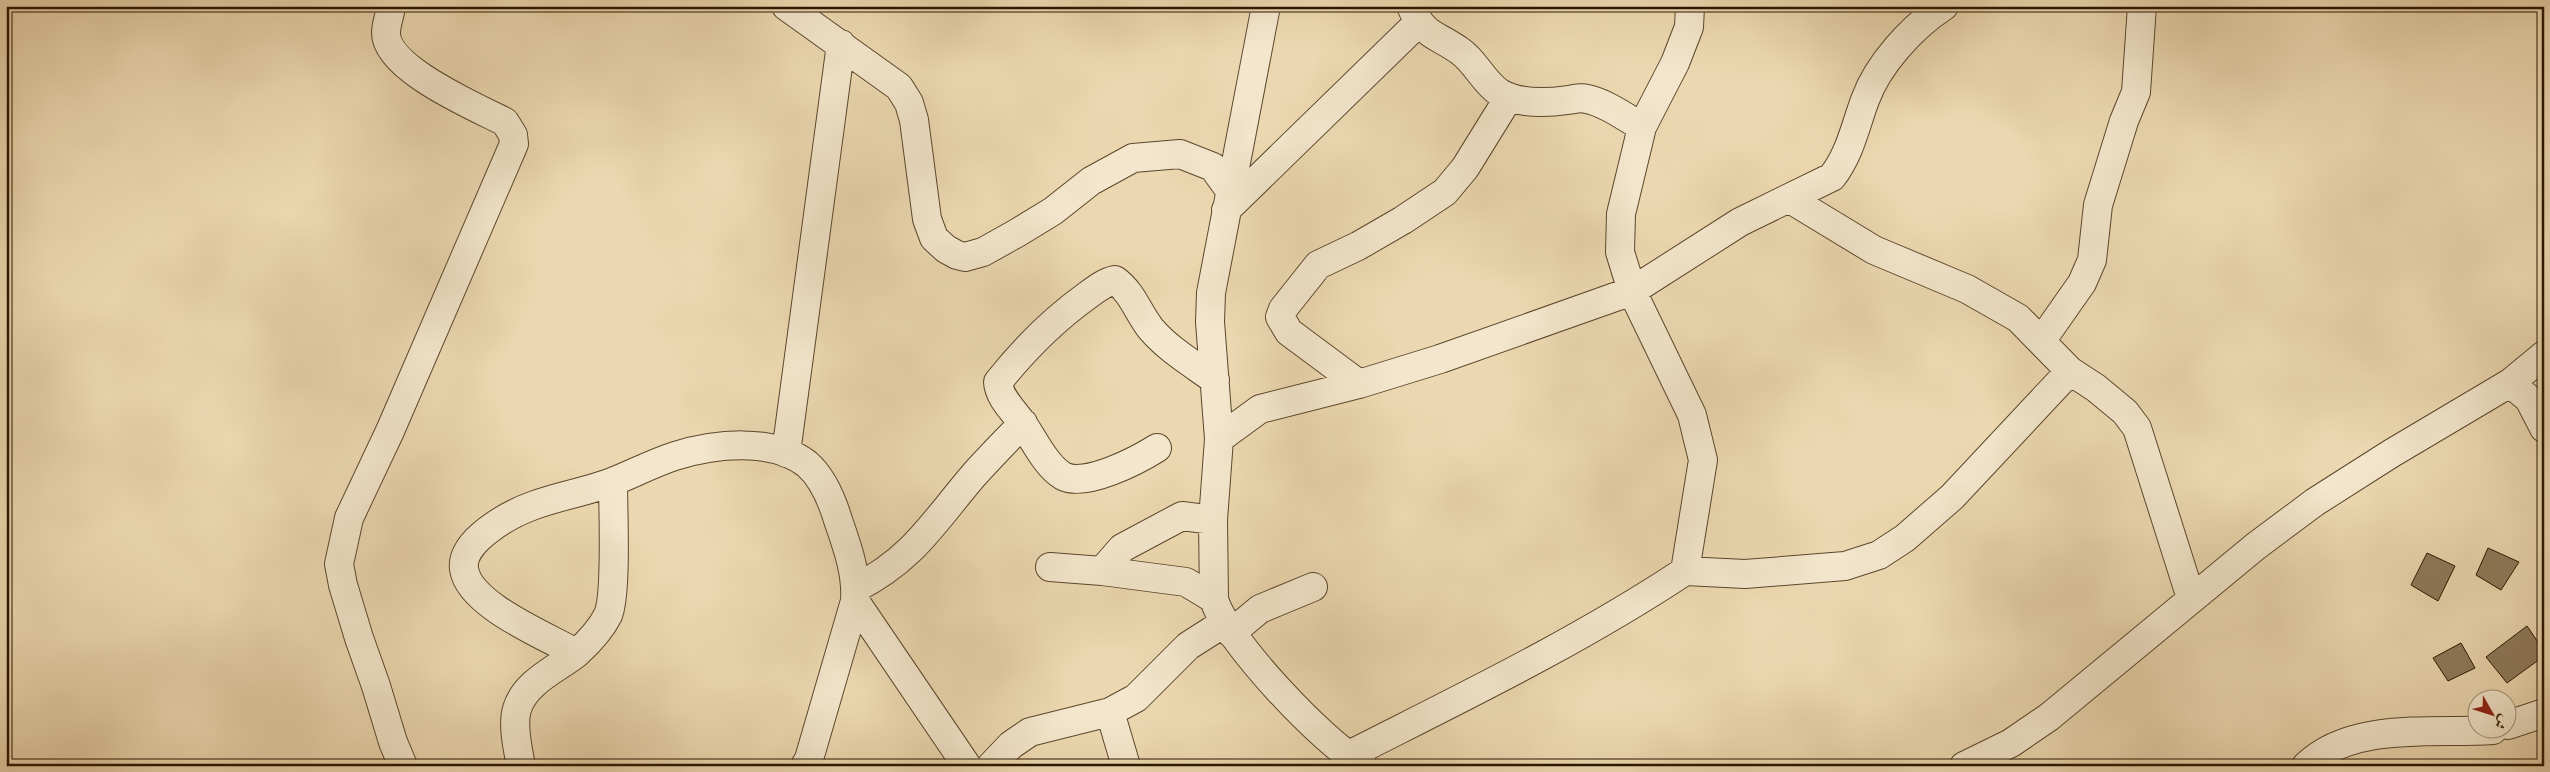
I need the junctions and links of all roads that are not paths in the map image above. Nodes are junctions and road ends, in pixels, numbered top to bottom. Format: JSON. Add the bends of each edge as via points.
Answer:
{"nodes":[{"id":1,"x":391,"y":6,"type":"edge"},
{"id":2,"x":786,"y":6,"type":"edge"},
{"id":3,"x":1266,"y":6,"type":"edge"},
{"id":4,"x":1690,"y":6,"type":"edge"},
{"id":5,"x":1944,"y":6,"type":"edge"},
{"id":6,"x":2142,"y":6,"type":"edge"},
{"id":7,"x":1414,"y":14,"type":"edge"},
{"id":8,"x":841,"y":44,"type":"junction"},
{"id":9,"x":1509,"y":96,"type":"junction"},
{"id":10,"x":1642,"y":127,"type":"junction"},
{"id":11,"x":1790,"y":199,"type":"junction"},
{"id":12,"x":1228,"y":201,"type":"junction"},
{"id":13,"x":1632,"y":290,"type":"junction"},
{"id":14,"x":2042,"y":340,"type":"junction"},
{"id":15,"x":2544,"y":356,"type":"edge"},
{"id":16,"x":2070,"y":371,"type":"junction"},
{"id":17,"x":1215,"y":380,"type":"junction"},
{"id":18,"x":2510,"y":383,"type":"junction"},
{"id":19,"x":1359,"y":384,"type":"junction"},
{"id":20,"x":1023,"y":423,"type":"junction"},
{"id":21,"x":2544,"y":428,"type":"edge"},
{"id":22,"x":1219,"y":439,"type":"junction"},
{"id":23,"x":1157,"y":448,"type":"dead end"},
{"id":24,"x":786,"y":453,"type":"junction"},
{"id":25,"x":613,"y":482,"type":"junction"},
{"id":26,"x":1213,"y":520,"type":"junction"},
{"id":27,"x":1050,"y":567,"type":"dead end"},
{"id":28,"x":1102,"y":571,"type":"junction"},
{"id":29,"x":1685,"y":571,"type":"junction"},
{"id":30,"x":1313,"y":587,"type":"dead end"},
{"id":31,"x":855,"y":594,"type":"junction"},
{"id":32,"x":2191,"y":598,"type":"junction"},
{"id":33,"x":1223,"y":618,"type":"junction"},
{"id":34,"x":576,"y":653,"type":"junction"},
{"id":35,"x":1110,"y":712,"type":"junction"},
{"id":36,"x":2544,"y":713,"type":"edge"},
{"id":37,"x":2518,"y":722,"type":"edge"},
{"id":38,"x":2468,"y":730,"type":"edge"},
{"id":39,"x":1356,"y":761,"type":"edge"},
{"id":40,"x":403,"y":766,"type":"edge"},
{"id":41,"x":522,"y":766,"type":"edge"},
{"id":42,"x":805,"y":766,"type":"edge"},
{"id":43,"x":967,"y":766,"type":"edge"},
{"id":44,"x":991,"y":766,"type":"edge"},
{"id":45,"x":1126,"y":766,"type":"edge"},
{"id":46,"x":1964,"y":766,"type":"edge"},
{"id":47,"x":2306,"y":766,"type":"edge"}],
"edges":[{"from":1,"to":40,"type":"street","via":[[386,34],[398,58],[414,73],[505,122],[513,134],[514,144],[349,518],[339,564],[359,638],[392,742]]},
{"from":2,"to":8,"type":"street"},
{"from":3,"to":12,"type":"street"},
{"from":4,"to":10,"type":"street","via":[[1689,27],[1675,63]]},
{"from":5,"to":11,"type":"street","via":[[1908,36],[1880,70],[1865,98],[1842,165],[1832,178]]},
{"from":6,"to":14,"type":"street","via":[[2136,92],[2098,205],[2092,260],[2082,283]]},
{"from":7,"to":9,"type":"street","via":[[1429,33],[1466,55],[1488,83]]},
{"from":7,"to":12,"type":"street"},
{"from":8,"to":12,"type":"street","via":[[899,87],[909,103],[927,219],[934,238],[946,250],[958,255],[964,257],[983,252],[1018,233],[1053,211],[1090,181],[1133,158],[1180,154],[1213,168]]},
{"from":8,"to":24,"type":"street"},
{"from":9,"to":10,"type":"street","via":[[1530,101],[1588,99]]},
{"from":9,"to":19,"type":"street","via":[[1465,168],[1444,192],[1373,238],[1318,265],[1283,309],[1280,317],[1289,332]]},
{"from":10,"to":13,"type":"street","via":[[1621,214],[1620,252]]},
{"from":11,"to":13,"type":"street","via":[[1764,208]]},
{"from":11,"to":14,"type":"street","via":[[1874,250],[1967,289],[2018,318]]},
{"from":12,"to":17,"type":"street","via":[[1211,293]]},
{"from":13,"to":19,"type":"street","via":[[1497,340]]},
{"from":13,"to":29,"type":"street","via":[[1692,415],[1703,460]]},
{"from":14,"to":16,"type":"street"},
{"from":15,"to":18,"type":"street"},
{"from":16,"to":29,"type":"street","via":[[1952,497],[1905,538],[1879,555],[1845,566],[1745,574]]},
{"from":16,"to":32,"type":"street","via":[[2125,412],[2137,428]]},
{"from":17,"to":20,"type":"street","via":[[1174,351],[1151,329],[1124,286],[1115,280],[1109,281],[1063,312],[1029,344],[998,382],[1004,398]]},
{"from":17,"to":22,"type":"street"},
{"from":18,"to":21,"type":"street","via":[[2529,399]]},
{"from":18,"to":32,"type":"street","via":[[2315,502]]},
{"from":19,"to":22,"type":"street","via":[[1260,409]]},
{"from":20,"to":23,"type":"street","via":[[1053,466],[1063,476],[1075,479],[1105,473]]},
{"from":20,"to":31,"type":"street","via":[[906,556]]},
{"from":22,"to":26,"type":"street"},
{"from":24,"to":25,"type":"street","via":[[749,445],[701,449],[674,456]]},
{"from":24,"to":31,"type":"street","via":[[807,465],[824,485],[849,552]]},
{"from":25,"to":34,"type":"street","via":[[609,613],[598,631]]},
{"from":25,"to":34,"type":"street","via":[[531,506],[488,530],[466,552],[464,568],[468,582],[477,594]]},
{"from":26,"to":28,"type":"street","via":[[1182,516],[1122,548]]},
{"from":26,"to":33,"type":"street"},
{"from":27,"to":28,"type":"street"},
{"from":28,"to":33,"type":"street","via":[[1186,582]]},
{"from":29,"to":39,"type":"street","via":[[1639,602]]},
{"from":30,"to":33,"type":"street","via":[[1260,609]]},
{"from":31,"to":42,"type":"street"},
{"from":31,"to":43,"type":"street"},
{"from":32,"to":46,"type":"street","via":[[2049,717],[2011,743]]},
{"from":33,"to":35,"type":"street","via":[[1188,646],[1136,698]]},
{"from":33,"to":39,"type":"street","via":[[1282,692]]},
{"from":34,"to":41,"type":"street","via":[[544,675],[523,697],[517,709],[515,721]]},
{"from":35,"to":44,"type":"street","via":[[1030,732],[1010,745]]},
{"from":35,"to":45,"type":"street"},
{"from":36,"to":37,"type":"street"},
{"from":38,"to":47,"type":"street","via":[[2415,730],[2344,742],[2328,749]]}]}
